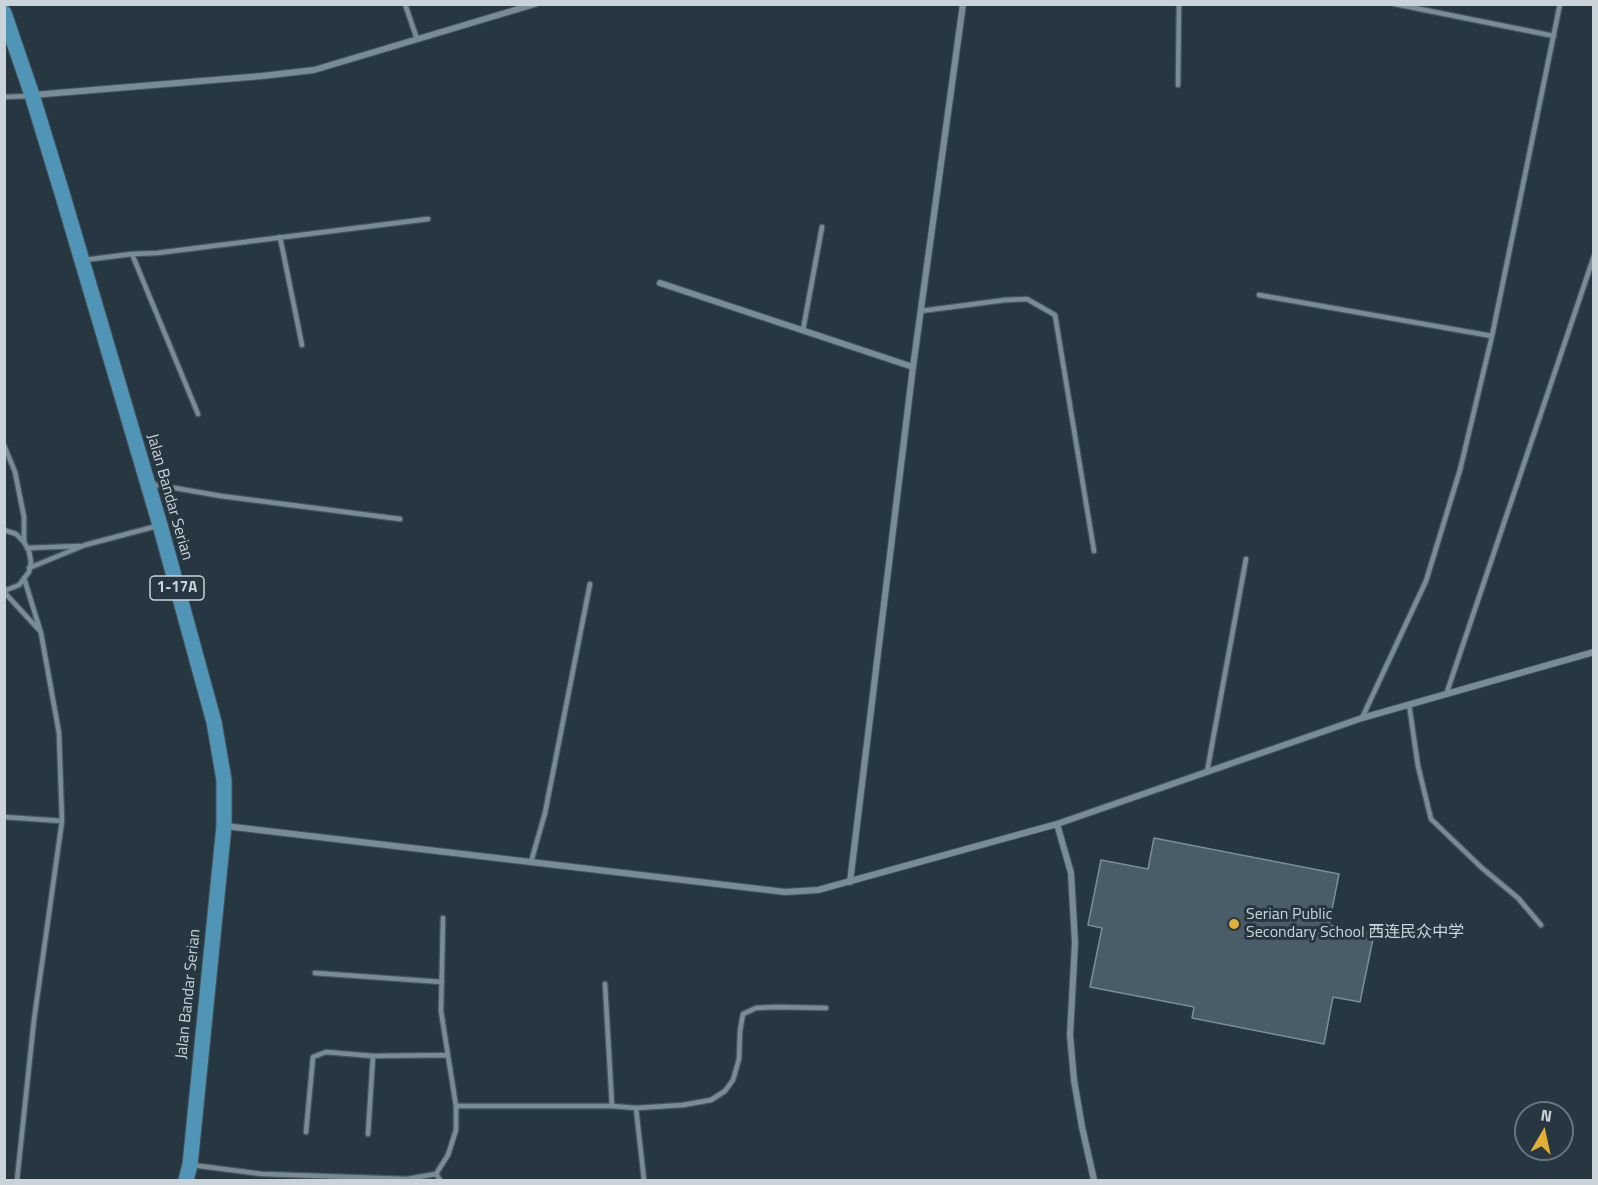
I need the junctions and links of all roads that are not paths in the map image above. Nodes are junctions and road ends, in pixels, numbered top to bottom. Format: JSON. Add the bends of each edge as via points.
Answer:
{"nodes":[{"id":1,"x":405,"y":4,"type":"edge"},
{"id":2,"x":535,"y":4,"type":"edge"},
{"id":3,"x":963,"y":4,"type":"edge"},
{"id":4,"x":1179,"y":4,"type":"edge"},
{"id":5,"x":1395,"y":4,"type":"edge"},
{"id":6,"x":1560,"y":4,"type":"edge"},
{"id":7,"x":4,"y":13,"type":"edge"},
{"id":8,"x":1554,"y":36,"type":"junction"},
{"id":9,"x":417,"y":39,"type":"junction"},
{"id":10,"x":1178,"y":85,"type":"dead end"},
{"id":11,"x":32,"y":95,"type":"junction"},
{"id":12,"x":4,"y":97,"type":"edge"},
{"id":13,"x":428,"y":219,"type":"dead end"},
{"id":14,"x":822,"y":226,"type":"dead end"},
{"id":15,"x":280,"y":237,"type":"junction"},
{"id":16,"x":132,"y":254,"type":"junction"},
{"id":17,"x":1593,"y":256,"type":"edge"},
{"id":18,"x":81,"y":260,"type":"junction"},
{"id":19,"x":660,"y":283,"type":"dead end"},
{"id":20,"x":1259,"y":295,"type":"dead end"},
{"id":21,"x":921,"y":311,"type":"junction"},
{"id":22,"x":803,"y":330,"type":"junction"},
{"id":23,"x":1492,"y":336,"type":"junction"},
{"id":24,"x":302,"y":345,"type":"dead end"},
{"id":25,"x":913,"y":367,"type":"junction"},
{"id":26,"x":198,"y":414,"type":"dead end"},
{"id":27,"x":4,"y":445,"type":"edge"},
{"id":28,"x":147,"y":483,"type":"junction"},
{"id":29,"x":400,"y":519,"type":"dead end"},
{"id":30,"x":160,"y":525,"type":"junction"},
{"id":31,"x":4,"y":530,"type":"edge"},
{"id":32,"x":24,"y":542,"type":"junction"},
{"id":33,"x":85,"y":545,"type":"junction"},
{"id":34,"x":27,"y":548,"type":"junction"},
{"id":35,"x":1094,"y":551,"type":"dead end"},
{"id":36,"x":1246,"y":559,"type":"dead end"},
{"id":37,"x":29,"y":568,"type":"junction"},
{"id":38,"x":24,"y":578,"type":"junction"},
{"id":39,"x":590,"y":584,"type":"dead end"},
{"id":40,"x":4,"y":591,"type":"edge"},
{"id":41,"x":41,"y":633,"type":"junction"},
{"id":42,"x":1593,"y":652,"type":"edge"},
{"id":43,"x":1448,"y":692,"type":"junction"},
{"id":44,"x":1409,"y":704,"type":"junction"},
{"id":45,"x":1362,"y":718,"type":"junction"},
{"id":46,"x":1207,"y":772,"type":"junction"},
{"id":47,"x":4,"y":817,"type":"edge"},
{"id":48,"x":62,"y":821,"type":"junction"},
{"id":49,"x":1057,"y":824,"type":"junction"},
{"id":50,"x":224,"y":826,"type":"junction"},
{"id":51,"x":531,"y":862,"type":"junction"},
{"id":52,"x":850,"y":882,"type":"junction"},
{"id":53,"x":443,"y":918,"type":"dead end"},
{"id":54,"x":1541,"y":924,"type":"dead end"},
{"id":55,"x":315,"y":973,"type":"dead end"},
{"id":56,"x":442,"y":982,"type":"junction"},
{"id":57,"x":605,"y":984,"type":"dead end"},
{"id":58,"x":826,"y":1008,"type":"dead end"},
{"id":59,"x":448,"y":1055,"type":"junction"},
{"id":60,"x":373,"y":1056,"type":"junction"},
{"id":61,"x":456,"y":1106,"type":"junction"},
{"id":62,"x":612,"y":1106,"type":"junction"},
{"id":63,"x":636,"y":1107,"type":"junction"},
{"id":64,"x":306,"y":1132,"type":"dead end"},
{"id":65,"x":368,"y":1134,"type":"dead end"},
{"id":66,"x":190,"y":1165,"type":"junction"},
{"id":67,"x":436,"y":1174,"type":"junction"},
{"id":68,"x":17,"y":1180,"type":"edge"},
{"id":69,"x":186,"y":1180,"type":"edge"},
{"id":70,"x":440,"y":1180,"type":"edge"},
{"id":71,"x":644,"y":1180,"type":"edge"},
{"id":72,"x":1094,"y":1180,"type":"edge"}],
"edges":[{"from":1,"to":9,"type":"lane"},
{"from":2,"to":9,"type":"street"},
{"from":3,"to":21,"type":"street"},
{"from":4,"to":10,"type":"lane"},
{"from":5,"to":8,"type":"lane"},
{"from":6,"to":8,"type":"lane"},
{"from":7,"to":11,"type":"main road","name":"Jalan Bandar Serian","number":"1-17A"},
{"from":8,"to":23,"type":"lane"},
{"from":9,"to":11,"type":"street","via":[[314,70]]},
{"from":11,"to":12,"type":"lane"},
{"from":11,"to":18,"type":"main road","name":"Jalan Bandar Serian","number":"1-17A"},
{"from":13,"to":15,"type":"lane"},
{"from":14,"to":22,"type":"lane"},
{"from":15,"to":16,"type":"lane"},
{"from":15,"to":24,"type":"lane"},
{"from":16,"to":18,"type":"lane"},
{"from":16,"to":26,"type":"lane"},
{"from":17,"to":43,"type":"lane"},
{"from":18,"to":28,"type":"main road","name":"Jalan Bandar Serian","number":"1-17A"},
{"from":19,"to":22,"type":"street"},
{"from":20,"to":23,"type":"lane"},
{"from":21,"to":25,"type":"street"},
{"from":21,"to":35,"type":"lane","via":[[1027,299],[1055,315]]},
{"from":22,"to":25,"type":"street"},
{"from":23,"to":45,"type":"lane","via":[[1460,470],[1426,581]]},
{"from":25,"to":52,"type":"street"},
{"from":27,"to":32,"type":"lane","via":[[15,472],[24,517]]},
{"from":28,"to":29,"type":"lane"},
{"from":28,"to":30,"type":"main road","name":"Jalan Bandar Serian","number":"1-17A"},
{"from":30,"to":33,"type":"lane"},
{"from":30,"to":50,"type":"main road","name":"Jalan Bandar Serian","number":"1-17A","via":[[213,722],[224,780]]},
{"from":31,"to":32,"type":"lane"},
{"from":32,"to":34,"type":"lane"},
{"from":33,"to":34,"type":"lane"},
{"from":33,"to":37,"type":"lane"},
{"from":34,"to":37,"type":"lane"},
{"from":36,"to":46,"type":"lane"},
{"from":37,"to":38,"type":"lane"},
{"from":38,"to":40,"type":"lane","via":[[19,585]]},
{"from":38,"to":41,"type":"lane"},
{"from":39,"to":51,"type":"lane"},
{"from":40,"to":41,"type":"lane"},
{"from":41,"to":48,"type":"lane","via":[[59,733]]},
{"from":42,"to":43,"type":"street"},
{"from":43,"to":44,"type":"street"},
{"from":44,"to":45,"type":"street"},
{"from":44,"to":54,"type":"lane","via":[[1431,819]]},
{"from":45,"to":46,"type":"street"},
{"from":46,"to":49,"type":"street"},
{"from":47,"to":48,"type":"lane"},
{"from":48,"to":68,"type":"lane","via":[[34,1020]]},
{"from":49,"to":52,"type":"street"},
{"from":49,"to":72,"type":"street","via":[[1071,873],[1075,943],[1070,1035],[1074,1080]]},
{"from":50,"to":51,"type":"street"},
{"from":50,"to":66,"type":"main road","name":"Jalan Bandar Serian","number":"1-17A"},
{"from":51,"to":52,"type":"street","via":[[785,892],[818,890]]},
{"from":53,"to":56,"type":"lane"},
{"from":55,"to":56,"type":"lane"},
{"from":56,"to":59,"type":"lane","via":[[441,1011]]},
{"from":57,"to":62,"type":"lane"},
{"from":58,"to":63,"type":"lane","via":[[756,1008],[743,1014],[739,1059],[725,1091],[711,1100]]},
{"from":59,"to":60,"type":"lane"},
{"from":59,"to":61,"type":"lane"},
{"from":60,"to":64,"type":"lane","via":[[326,1052],[313,1057]]},
{"from":60,"to":65,"type":"lane"},
{"from":61,"to":62,"type":"lane"},
{"from":61,"to":67,"type":"lane","via":[[456,1130],[448,1155]]},
{"from":62,"to":63,"type":"lane"},
{"from":63,"to":71,"type":"lane"},
{"from":66,"to":67,"type":"lane","via":[[262,1174],[407,1179]]},
{"from":66,"to":69,"type":"main road","name":"Jalan Bandar Serian","number":"1-17A"},
{"from":67,"to":70,"type":"lane"}]}
